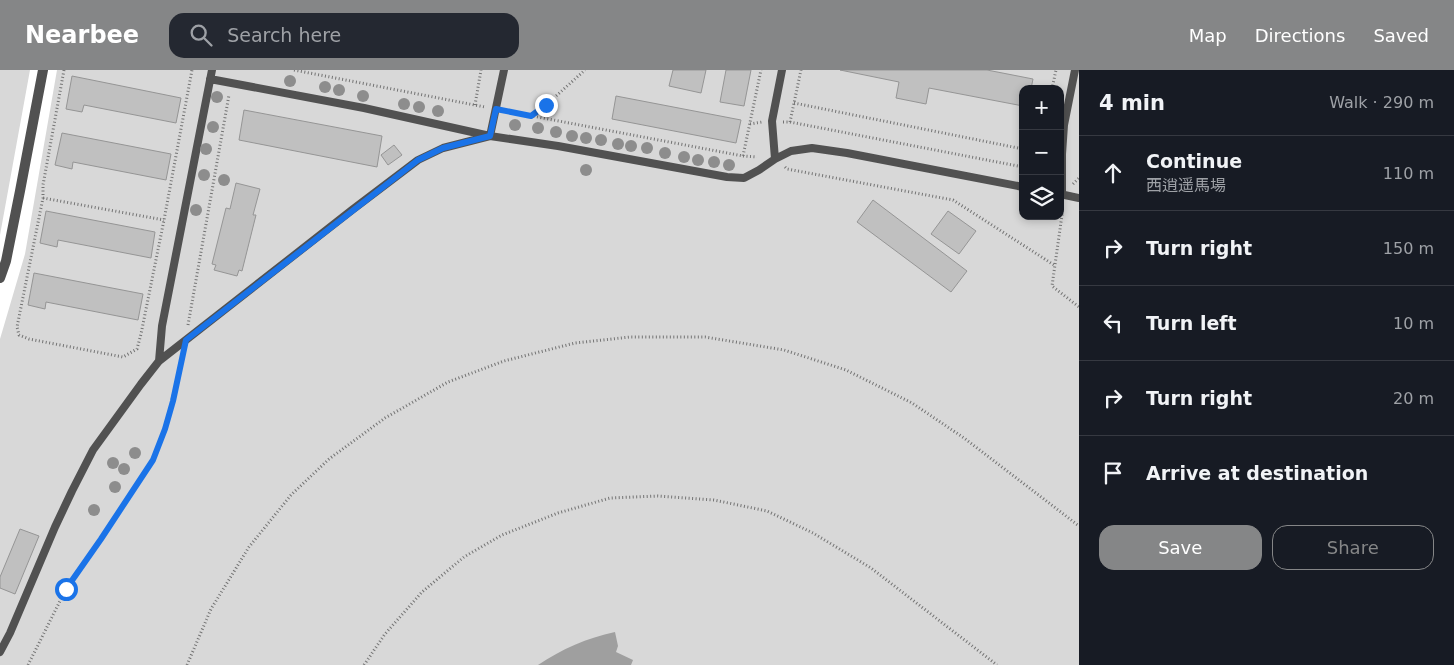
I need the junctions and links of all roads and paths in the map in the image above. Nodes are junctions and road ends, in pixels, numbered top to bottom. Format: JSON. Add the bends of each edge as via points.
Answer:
{"nodes":[{"id":1,"x":43,"y":70,"type":"edge"},
{"id":2,"x":64,"y":70,"type":"edge"},
{"id":3,"x":192,"y":70,"type":"edge"},
{"id":4,"x":212,"y":70,"type":"edge"},
{"id":5,"x":294,"y":70,"type":"edge"},
{"id":6,"x":481,"y":70,"type":"edge"},
{"id":7,"x":504,"y":70,"type":"edge"},
{"id":8,"x":585,"y":70,"type":"edge"},
{"id":9,"x":761,"y":70,"type":"edge"},
{"id":10,"x":782,"y":70,"type":"edge"},
{"id":11,"x":801,"y":70,"type":"edge"},
{"id":12,"x":1056,"y":70,"type":"edge"},
{"id":13,"x":1075,"y":70,"type":"edge"},
{"id":14,"x":210,"y":80,"type":"junction"},
{"id":15,"x":231,"y":84,"type":"junction"},
{"id":16,"x":1053,"y":85,"type":"edge"},
{"id":17,"x":794,"y":104,"type":"junction"},
{"id":18,"x":475,"y":105,"type":"junction"},
{"id":19,"x":496,"y":109,"type":"junction"},
{"id":20,"x":531,"y":116,"type":"junction"},
{"id":21,"x":772,"y":121,"type":"junction"},
{"id":22,"x":790,"y":122,"type":"junction"},
{"id":23,"x":750,"y":124,"type":"junction"},
{"id":24,"x":490,"y":136,"type":"junction"},
{"id":25,"x":1019,"y":148,"type":"edge"},
{"id":26,"x":775,"y":159,"type":"junction"},
{"id":27,"x":1019,"y":166,"type":"edge"},
{"id":28,"x":1061,"y":175,"type":"edge"},
{"id":29,"x":1019,"y":186,"type":"edge"},
{"id":30,"x":1064,"y":195,"type":"edge"},
{"id":31,"x":43,"y":198,"type":"junction"},
{"id":32,"x":1079,"y":198,"type":"edge"},
{"id":33,"x":164,"y":220,"type":"junction"},
{"id":34,"x":1061,"y":220,"type":"edge"},
{"id":35,"x":1054,"y":265,"type":"junction"},
{"id":36,"x":0,"y":278,"type":"edge"},
{"id":37,"x":1079,"y":307,"type":"edge"},
{"id":38,"x":186,"y":340,"type":"junction"},
{"id":39,"x":159,"y":361,"type":"junction"},
{"id":40,"x":1079,"y":526,"type":"edge"},
{"id":41,"x":0,"y":652,"type":"edge"},
{"id":42,"x":28,"y":665,"type":"edge"},
{"id":43,"x":187,"y":665,"type":"edge"},
{"id":44,"x":364,"y":665,"type":"edge"},
{"id":45,"x":997,"y":665,"type":"edge"}],
"edges":[{"from":1,"to":36,"type":"street"},
{"from":2,"to":31,"type":"path"},
{"from":3,"to":33,"type":"path"},
{"from":4,"to":14,"type":"lane"},
{"from":5,"to":18,"type":"path"},
{"from":6,"to":18,"type":"path"},
{"from":7,"to":19,"type":"lane"},
{"from":8,"to":20,"type":"path"},
{"from":9,"to":23,"type":"path"},
{"from":10,"to":21,"type":"lane"},
{"from":11,"to":17,"type":"path"},
{"from":12,"to":16,"type":"path"},
{"from":13,"to":28,"type":"lane","via":[[1064,125]]},
{"from":14,"to":15,"type":"lane"},
{"from":14,"to":39,"type":"lane","via":[[162,326]]},
{"from":15,"to":24,"type":"lane","via":[[364,108]]},
{"from":15,"to":38,"type":"path"},
{"from":17,"to":22,"type":"path"},
{"from":17,"to":25,"type":"path"},
{"from":18,"to":19,"type":"path"},
{"from":19,"to":20,"type":"path"},
{"from":19,"to":24,"type":"lane"},
{"from":20,"to":23,"type":"path","via":[[743,156]]},
{"from":21,"to":22,"type":"path"},
{"from":21,"to":23,"type":"path"},
{"from":21,"to":26,"type":"lane"},
{"from":22,"to":27,"type":"path"},
{"from":24,"to":26,"type":"lane","via":[[727,177],[744,178]]},
{"from":24,"to":38,"type":"lane","via":[[443,148],[418,160]]},
{"from":26,"to":29,"type":"lane","via":[[791,151],[812,148]]},
{"from":26,"to":35,"type":"path","via":[[787,169],[953,200]]},
{"from":30,"to":32,"type":"lane"},
{"from":31,"to":33,"type":"path"},
{"from":31,"to":33,"type":"path","via":[[16,327],[19,335],[123,357],[137,349]]},
{"from":34,"to":35,"type":"path"},
{"from":35,"to":37,"type":"path","via":[[1052,286]]},
{"from":38,"to":39,"type":"lane"},
{"from":38,"to":42,"type":"path","via":[[173,401],[153,460],[66,589]]},
{"from":39,"to":41,"type":"lane","via":[[93,450]]},
{"from":40,"to":43,"type":"path","via":[[964,438],[912,403],[846,370],[784,350],[705,337],[630,337],[575,343],[504,361],[448,382],[385,418],[329,459],[291,496],[249,547],[210,609]]},
{"from":44,"to":45,"type":"path","via":[[385,634],[422,592],[464,557],[502,535],[558,513],[610,498],[658,496],[714,500],[767,511],[813,532],[872,568]]}]}
